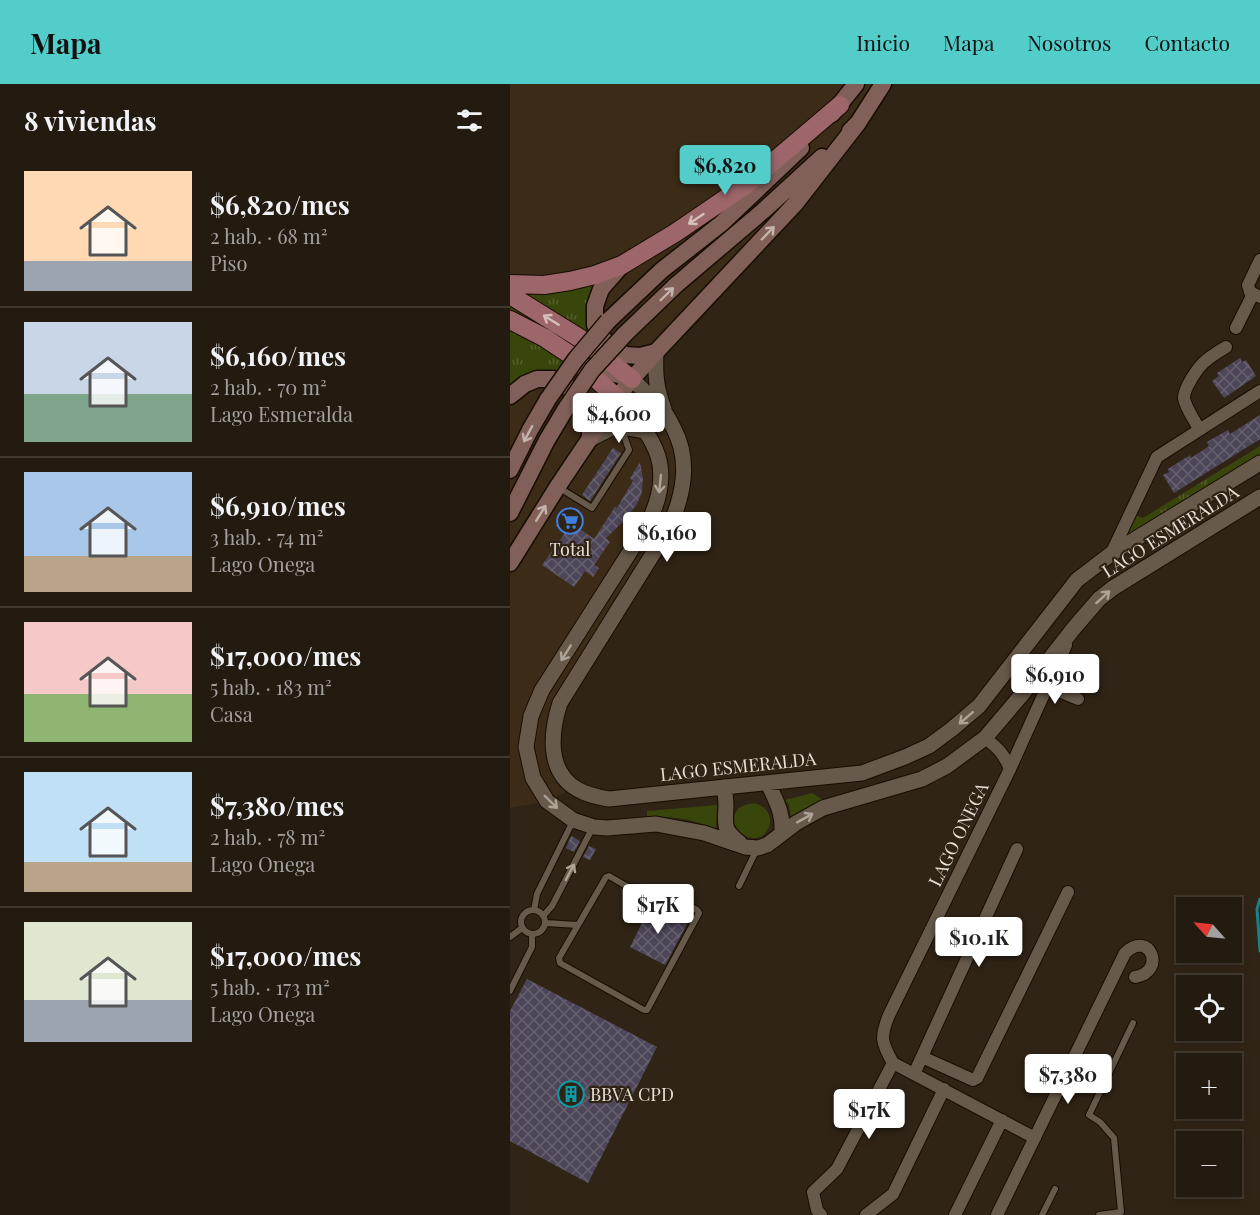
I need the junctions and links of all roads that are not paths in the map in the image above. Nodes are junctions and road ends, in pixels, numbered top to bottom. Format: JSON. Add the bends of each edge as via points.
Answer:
{"nodes":[{"id":1,"x":856,"y":84,"type":"edge"},
{"id":2,"x":883,"y":84,"type":"edge"},
{"id":3,"x":840,"y":105,"type":"junction"},
{"id":4,"x":858,"y":123,"type":"junction"},
{"id":5,"x":1260,"y":260,"type":"edge"},
{"id":6,"x":622,"y":265,"type":"junction"},
{"id":7,"x":510,"y":284,"type":"edge"},
{"id":8,"x":510,"y":295,"type":"edge"},
{"id":9,"x":1256,"y":295,"type":"edge"},
{"id":10,"x":510,"y":320,"type":"edge"},
{"id":11,"x":1236,"y":328,"type":"dead end"},
{"id":12,"x":1226,"y":347,"type":"dead end"},
{"id":13,"x":656,"y":352,"type":"junction"},
{"id":14,"x":582,"y":366,"type":"junction"},
{"id":15,"x":633,"y":379,"type":"junction"},
{"id":16,"x":1260,"y":391,"type":"edge"},
{"id":17,"x":510,"y":396,"type":"edge"},
{"id":18,"x":617,"y":398,"type":"junction"},
{"id":19,"x":666,"y":415,"type":"junction"},
{"id":20,"x":621,"y":428,"type":"junction"},
{"id":21,"x":1200,"y":429,"type":"junction"},
{"id":22,"x":646,"y":431,"type":"junction"},
{"id":23,"x":590,"y":439,"type":"junction"},
{"id":24,"x":1260,"y":463,"type":"edge"},
{"id":25,"x":510,"y":470,"type":"edge"},
{"id":26,"x":558,"y":486,"type":"junction"},
{"id":27,"x":1260,"y":497,"type":"edge"},
{"id":28,"x":510,"y":513,"type":"edge"},
{"id":29,"x":1111,"y":554,"type":"junction"},
{"id":30,"x":510,"y":563,"type":"edge"},
{"id":31,"x":1074,"y":628,"type":"junction"},
{"id":32,"x":1047,"y":686,"type":"junction"},
{"id":33,"x":1078,"y":699,"type":"dead end"},
{"id":34,"x":986,"y":738,"type":"junction"},
{"id":35,"x":1010,"y":769,"type":"junction"},
{"id":36,"x":768,"y":783,"type":"junction"},
{"id":37,"x":724,"y":787,"type":"junction"},
{"id":38,"x":573,"y":820,"type":"junction"},
{"id":39,"x":594,"y":827,"type":"junction"},
{"id":40,"x":720,"y":831,"type":"junction"},
{"id":41,"x":782,"y":832,"type":"junction"},
{"id":42,"x":752,"y":848,"type":"junction"},
{"id":43,"x":1017,"y":849,"type":"dead end"},
{"id":44,"x":738,"y":886,"type":"dead end"},
{"id":45,"x":1068,"y":892,"type":"dead end"},
{"id":46,"x":534,"y":910,"type":"junction"},
{"id":47,"x":544,"y":919,"type":"junction"},
{"id":48,"x":578,"y":925,"type":"junction"},
{"id":49,"x":522,"y":928,"type":"junction"},
{"id":50,"x":532,"y":934,"type":"junction"},
{"id":51,"x":510,"y":937,"type":"edge"},
{"id":52,"x":1135,"y":977,"type":"dead end"},
{"id":53,"x":510,"y":991,"type":"edge"},
{"id":54,"x":1133,"y":1023,"type":"dead end"},
{"id":55,"x":922,"y":1057,"type":"junction"},
{"id":56,"x":893,"y":1063,"type":"junction"},
{"id":57,"x":914,"y":1074,"type":"junction"},
{"id":58,"x":944,"y":1089,"type":"junction"},
{"id":59,"x":1002,"y":1120,"type":"junction"},
{"id":60,"x":1035,"y":1138,"type":"junction"},
{"id":61,"x":1055,"y":1189,"type":"dead end"},
{"id":62,"x":821,"y":1215,"type":"edge"},
{"id":63,"x":866,"y":1215,"type":"edge"},
{"id":64,"x":955,"y":1215,"type":"edge"},
{"id":65,"x":996,"y":1215,"type":"edge"},
{"id":66,"x":1042,"y":1215,"type":"edge"},
{"id":67,"x":1099,"y":1215,"type":"edge"}],
"edges":[{"from":1,"to":3,"type":"main road"},
{"from":2,"to":4,"type":"main road"},
{"from":3,"to":6,"type":"main road","one_way":true,"via":[[747,184]]},
{"from":3,"to":25,"type":"main road","one_way":true,"bridge":true,"via":[[805,145],[722,223],[662,270],[608,321],[548,399]]},
{"from":13,"to":4,"type":"main road","one_way":true,"via":[[795,204]]},
{"from":28,"to":4,"type":"main road","one_way":true,"bridge":true,"via":[[564,410],[592,370],[676,285],[763,212]]},
{"from":5,"to":9,"type":"street","via":[[1248,285]]},
{"from":6,"to":7,"type":"main road","via":[[570,281]]},
{"from":6,"to":13,"type":"main road","via":[[601,289],[595,306],[595,325],[605,341],[625,355]]},
{"from":15,"to":8,"type":"main road","one_way":true,"via":[[581,339]]},
{"from":9,"to":11,"type":"street"},
{"from":10,"to":14,"type":"main road","via":[[545,338]]},
{"from":12,"to":21,"type":"street","via":[[1201,364],[1185,393],[1185,403]]},
{"from":13,"to":15,"type":"main road"},
{"from":13,"to":19,"type":"street","via":[[657,393]]},
{"from":14,"to":15,"type":"main road"},
{"from":14,"to":18,"type":"main road"},
{"from":15,"to":18,"type":"main road"},
{"from":15,"to":19,"type":"street","name":"LAGO ESMERALDA"},
{"from":16,"to":21,"type":"street"},
{"from":17,"to":23,"type":"main road","via":[[531,381],[553,379],[574,391],[587,406]]},
{"from":18,"to":22,"type":"street"},
{"from":18,"to":23,"type":"main road"},
{"from":19,"to":37,"type":"street","name":"LAGO ESMERALDA","via":[[683,455],[683,487],[676,513],[560,703],[552,743],[560,773],[574,788],[594,796],[609,799]]},
{"from":20,"to":22,"type":"street"},
{"from":20,"to":23,"type":"street","via":[[612,428]]},
{"from":20,"to":26,"type":"lane","via":[[628,450],[592,508]]},
{"from":21,"to":29,"type":"street","via":[[1157,457]]},
{"from":22,"to":38,"type":"street","one_way":true,"via":[[660,465],[657,503],[647,525],[542,690],[531,716],[526,747],[533,778],[547,801]]},
{"from":23,"to":26,"type":"main road"},
{"from":24,"to":29,"type":"street","name":"LAGO ESMERALDA"},
{"from":30,"to":26,"type":"main road","one_way":true},
{"from":31,"to":27,"type":"street","name":"LAGO ESMERALDA","one_way":true,"via":[[1113,588]]},
{"from":29,"to":36,"type":"street","name":"LAGO ESMERALDA","one_way":true,"via":[[1077,580],[980,706],[929,746],[861,773]]},
{"from":31,"to":32,"type":"street","name":"LAGO ONEGA"},
{"from":31,"to":34,"type":"street","name":"LAGO ESMERALDA"},
{"from":32,"to":33,"type":"street"},
{"from":32,"to":35,"type":"street","name":"LAGO ONEGA"},
{"from":34,"to":35,"type":"street","name":"LAGO ONEGA","via":[[1005,757]]},
{"from":41,"to":34,"type":"street","name":"LAGO ESMERALDA","one_way":true,"via":[[823,808],[922,779]]},
{"from":35,"to":56,"type":"street","name":"LAGO ONEGA","via":[[886,1023],[884,1047]]},
{"from":36,"to":37,"type":"street","name":"LAGO ESMERALDA"},
{"from":36,"to":41,"type":"street","via":[[781,810]]},
{"from":37,"to":40,"type":"street","via":[[726,806]]},
{"from":38,"to":39,"type":"street"},
{"from":38,"to":46,"type":"lane","via":[[537,894]]},
{"from":39,"to":40,"type":"street","via":[[656,824],[704,833]]},
{"from":47,"to":39,"type":"lane","one_way":true},
{"from":40,"to":42,"type":"street","via":[[728,831]]},
{"from":41,"to":42,"type":"street","name":"LAGO ESMERALDA","via":[[767,845]]},
{"from":42,"to":44,"type":"lane"},
{"from":43,"to":55,"type":"street"},
{"from":45,"to":55,"type":"street","via":[[977,1078],[973,1080]]},
{"from":46,"to":47,"type":"lane"},
{"from":46,"to":49,"type":"lane","via":[[523,916]]},
{"from":47,"to":48,"type":"lane"},
{"from":47,"to":50,"type":"lane","via":[[543,930]]},
{"from":48,"to":48,"type":"lane","via":[[609,876],[628,887],[656,890],[699,913],[647,1010],[560,963],[559,957]]},
{"from":49,"to":50,"type":"lane"},
{"from":49,"to":51,"type":"lane"},
{"from":50,"to":53,"type":"lane","via":[[532,947]]},
{"from":52,"to":60,"type":"street","via":[[1148,972],[1152,963],[1152,955],[1140,945],[1125,953]]},
{"from":54,"to":67,"type":"lane","via":[[1089,1115],[1114,1138],[1121,1212]]},
{"from":55,"to":57,"type":"street"},
{"from":56,"to":57,"type":"street"},
{"from":56,"to":62,"type":"street","via":[[837,1170],[813,1192]]},
{"from":57,"to":58,"type":"street"},
{"from":58,"to":59,"type":"street"},
{"from":58,"to":63,"type":"street","via":[[893,1194]]},
{"from":59,"to":60,"type":"street"},
{"from":59,"to":64,"type":"street"},
{"from":60,"to":65,"type":"street"},
{"from":61,"to":66,"type":"lane"}]}
